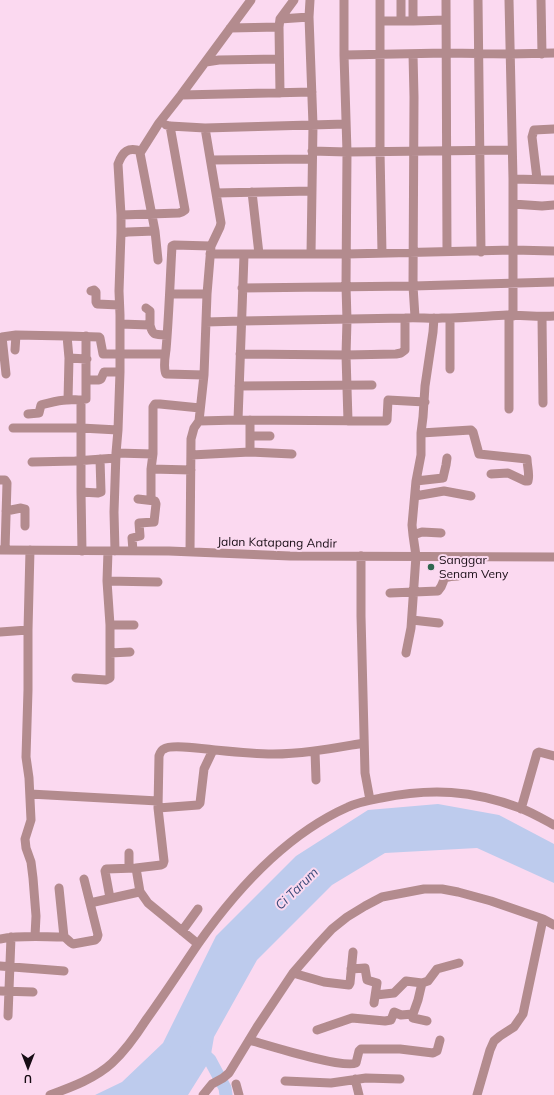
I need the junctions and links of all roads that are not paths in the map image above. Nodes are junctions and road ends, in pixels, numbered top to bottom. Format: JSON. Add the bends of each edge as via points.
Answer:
{"nodes":[{"id":1,"x":251,"y":0,"type":"edge"},
{"id":2,"x":294,"y":0,"type":"edge"},
{"id":3,"x":310,"y":0,"type":"edge"},
{"id":4,"x":344,"y":0,"type":"edge"},
{"id":5,"x":380,"y":0,"type":"edge"},
{"id":6,"x":401,"y":0,"type":"edge"},
{"id":7,"x":413,"y":0,"type":"edge"},
{"id":8,"x":446,"y":0,"type":"edge"},
{"id":9,"x":478,"y":0,"type":"edge"},
{"id":10,"x":509,"y":0,"type":"edge"},
{"id":11,"x":541,"y":0,"type":"edge"},
{"id":12,"x":309,"y":17,"type":"junction"},
{"id":13,"x":446,"y":20,"type":"junction"},
{"id":14,"x":380,"y":21,"type":"junction"},
{"id":15,"x":401,"y":21,"type":"junction"},
{"id":16,"x":413,"y":21,"type":"junction"},
{"id":17,"x":279,"y":23,"type":"junction"},
{"id":18,"x":230,"y":28,"type":"junction"},
{"id":19,"x":446,"y":53,"type":"junction"},
{"id":20,"x":554,"y":53,"type":"edge"},
{"id":21,"x":413,"y":54,"type":"junction"},
{"id":22,"x":479,"y":54,"type":"junction"},
{"id":23,"x":510,"y":54,"type":"junction"},
{"id":24,"x":542,"y":54,"type":"junction"},
{"id":25,"x":344,"y":55,"type":"junction"},
{"id":26,"x":380,"y":55,"type":"junction"},
{"id":27,"x":279,"y":60,"type":"junction"},
{"id":28,"x":206,"y":62,"type":"junction"},
{"id":29,"x":312,"y":92,"type":"junction"},
{"id":30,"x":280,"y":93,"type":"junction"},
{"id":31,"x":181,"y":95,"type":"junction"},
{"id":32,"x":159,"y":123,"type":"junction"},
{"id":33,"x":346,"y":124,"type":"junction"},
{"id":34,"x":313,"y":125,"type":"junction"},
{"id":35,"x":170,"y":126,"type":"junction"},
{"id":36,"x":205,"y":128,"type":"junction"},
{"id":37,"x":554,"y":129,"type":"edge"},
{"id":38,"x":447,"y":150,"type":"junction"},
{"id":39,"x":480,"y":150,"type":"junction"},
{"id":40,"x":512,"y":150,"type":"junction"},
{"id":41,"x":141,"y":151,"type":"junction"},
{"id":42,"x":380,"y":151,"type":"junction"},
{"id":43,"x":414,"y":151,"type":"junction"},
{"id":44,"x":347,"y":152,"type":"junction"},
{"id":45,"x":312,"y":155,"type":"junction"},
{"id":46,"x":211,"y":160,"type":"junction"},
{"id":47,"x":513,"y":179,"type":"junction"},
{"id":48,"x":537,"y":179,"type":"junction"},
{"id":49,"x":554,"y":180,"type":"edge"},
{"id":50,"x":311,"y":191,"type":"junction"},
{"id":51,"x":252,"y":192,"type":"junction"},
{"id":52,"x":216,"y":193,"type":"junction"},
{"id":53,"x":513,"y":204,"type":"junction"},
{"id":54,"x":554,"y":205,"type":"edge"},
{"id":55,"x":152,"y":214,"type":"junction"},
{"id":56,"x":121,"y":215,"type":"junction"},
{"id":57,"x":156,"y":231,"type":"junction"},
{"id":58,"x":121,"y":233,"type":"junction"},
{"id":59,"x":210,"y":250,"type":"junction"},
{"id":60,"x":513,"y":250,"type":"junction"},
{"id":61,"x":447,"y":251,"type":"junction"},
{"id":62,"x":554,"y":251,"type":"edge"},
{"id":63,"x":414,"y":252,"type":"junction"},
{"id":64,"x":481,"y":252,"type":"junction"},
{"id":65,"x":382,"y":253,"type":"junction"},
{"id":66,"x":259,"y":254,"type":"junction"},
{"id":67,"x":311,"y":254,"type":"junction"},
{"id":68,"x":347,"y":254,"type":"junction"},
{"id":69,"x":244,"y":255,"type":"junction"},
{"id":70,"x":158,"y":260,"type":"dead end"},
{"id":71,"x":513,"y":282,"type":"junction"},
{"id":72,"x":554,"y":282,"type":"edge"},
{"id":73,"x":346,"y":286,"type":"junction"},
{"id":74,"x":413,"y":286,"type":"junction"},
{"id":75,"x":242,"y":288,"type":"junction"},
{"id":76,"x":91,"y":291,"type":"dead end"},
{"id":77,"x":170,"y":294,"type":"junction"},
{"id":78,"x":207,"y":294,"type":"junction"},
{"id":79,"x":119,"y":305,"type":"junction"},
{"id":80,"x":146,"y":308,"type":"dead end"},
{"id":81,"x":511,"y":316,"type":"junction"},
{"id":82,"x":554,"y":316,"type":"edge"},
{"id":83,"x":415,"y":317,"type":"junction"},
{"id":84,"x":542,"y":317,"type":"junction"},
{"id":85,"x":405,"y":318,"type":"junction"},
{"id":86,"x":434,"y":318,"type":"junction"},
{"id":87,"x":450,"y":318,"type":"junction"},
{"id":88,"x":347,"y":320,"type":"junction"},
{"id":89,"x":242,"y":321,"type":"junction"},
{"id":90,"x":206,"y":322,"type":"junction"},
{"id":91,"x":120,"y":324,"type":"junction"},
{"id":92,"x":150,"y":325,"type":"junction"},
{"id":93,"x":167,"y":335,"type":"junction"},
{"id":94,"x":16,"y":336,"type":"junction"},
{"id":95,"x":67,"y":336,"type":"junction"},
{"id":96,"x":86,"y":336,"type":"junction"},
{"id":97,"x":15,"y":350,"type":"dead end"},
{"id":98,"x":120,"y":354,"type":"junction"},
{"id":99,"x":165,"y":354,"type":"junction"},
{"id":100,"x":240,"y":354,"type":"junction"},
{"id":101,"x":346,"y":355,"type":"junction"},
{"id":102,"x":69,"y":358,"type":"junction"},
{"id":103,"x":87,"y":359,"type":"junction"},
{"id":104,"x":450,"y":369,"type":"dead end"},
{"id":105,"x":120,"y":372,"type":"junction"},
{"id":106,"x":6,"y":374,"type":"dead end"},
{"id":107,"x":204,"y":375,"type":"junction"},
{"id":108,"x":87,"y":380,"type":"junction"},
{"id":109,"x":372,"y":385,"type":"dead end"},
{"id":110,"x":239,"y":386,"type":"junction"},
{"id":111,"x":347,"y":386,"type":"junction"},
{"id":112,"x":68,"y":400,"type":"junction"},
{"id":113,"x":81,"y":400,"type":"junction"},
{"id":114,"x":425,"y":402,"type":"junction"},
{"id":115,"x":543,"y":403,"type":"dead end"},
{"id":116,"x":200,"y":408,"type":"junction"},
{"id":117,"x":509,"y":410,"type":"dead end"},
{"id":118,"x":28,"y":414,"type":"dead end"},
{"id":119,"x":238,"y":420,"type":"junction"},
{"id":120,"x":250,"y":420,"type":"junction"},
{"id":121,"x":199,"y":421,"type":"junction"},
{"id":122,"x":348,"y":421,"type":"junction"},
{"id":123,"x":13,"y":428,"type":"dead end"},
{"id":124,"x":81,"y":428,"type":"junction"},
{"id":125,"x":118,"y":430,"type":"junction"},
{"id":126,"x":421,"y":433,"type":"junction"},
{"id":127,"x":250,"y":436,"type":"junction"},
{"id":128,"x":270,"y":436,"type":"dead end"},
{"id":129,"x":250,"y":452,"type":"junction"},
{"id":130,"x":153,"y":454,"type":"junction"},
{"id":131,"x":191,"y":454,"type":"junction"},
{"id":132,"x":292,"y":454,"type":"dead end"},
{"id":133,"x":116,"y":456,"type":"junction"},
{"id":134,"x":447,"y":458,"type":"dead end"},
{"id":135,"x":100,"y":459,"type":"junction"},
{"id":136,"x":81,"y":460,"type":"junction"},
{"id":137,"x":32,"y":462,"type":"dead end"},
{"id":138,"x":151,"y":469,"type":"junction"},
{"id":139,"x":191,"y":470,"type":"junction"},
{"id":140,"x":491,"y":474,"type":"dead end"},
{"id":141,"x":0,"y":480,"type":"edge"},
{"id":142,"x":416,"y":481,"type":"junction"},
{"id":143,"x":81,"y":492,"type":"junction"},
{"id":144,"x":415,"y":496,"type":"junction"},
{"id":145,"x":471,"y":496,"type":"dead end"},
{"id":146,"x":138,"y":499,"type":"dead end"},
{"id":147,"x":151,"y":500,"type":"junction"},
{"id":148,"x":4,"y":507,"type":"edge"},
{"id":149,"x":25,"y":526,"type":"dead end"},
{"id":150,"x":441,"y":533,"type":"dead end"},
{"id":151,"x":413,"y":535,"type":"junction"},
{"id":152,"x":2,"y":550,"type":"edge"},
{"id":153,"x":30,"y":550,"type":"junction"},
{"id":154,"x":82,"y":551,"type":"junction"},
{"id":155,"x":111,"y":551,"type":"junction"},
{"id":156,"x":133,"y":551,"type":"junction"},
{"id":157,"x":190,"y":552,"type":"junction"},
{"id":158,"x":361,"y":556,"type":"junction"},
{"id":159,"x":416,"y":556,"type":"junction"},
{"id":160,"x":554,"y":557,"type":"edge"},
{"id":161,"x":458,"y":576,"type":"dead end"},
{"id":162,"x":107,"y":581,"type":"junction"},
{"id":163,"x":158,"y":582,"type":"dead end"},
{"id":164,"x":390,"y":592,"type":"dead end"},
{"id":165,"x":413,"y":592,"type":"junction"},
{"id":166,"x":412,"y":620,"type":"junction"},
{"id":167,"x":439,"y":623,"type":"dead end"},
{"id":168,"x":110,"y":625,"type":"junction"},
{"id":169,"x":134,"y":625,"type":"dead end"},
{"id":170,"x":28,"y":630,"type":"junction"},
{"id":171,"x":0,"y":632,"type":"edge"},
{"id":172,"x":130,"y":652,"type":"dead end"},
{"id":173,"x":110,"y":653,"type":"junction"},
{"id":174,"x":406,"y":653,"type":"dead end"},
{"id":175,"x":76,"y":678,"type":"dead end"},
{"id":176,"x":364,"y":743,"type":"junction"},
{"id":177,"x":214,"y":750,"type":"junction"},
{"id":178,"x":315,"y":751,"type":"junction"},
{"id":179,"x":554,"y":756,"type":"edge"},
{"id":180,"x":316,"y":780,"type":"dead end"},
{"id":181,"x":30,"y":794,"type":"junction"},
{"id":182,"x":370,"y":800,"type":"junction"},
{"id":183,"x":158,"y":804,"type":"junction"},
{"id":184,"x":521,"y":809,"type":"junction"},
{"id":185,"x":554,"y":825,"type":"edge"},
{"id":186,"x":129,"y":854,"type":"dead end"},
{"id":187,"x":133,"y":868,"type":"junction"},
{"id":188,"x":84,"y":879,"type":"dead end"},
{"id":189,"x":59,"y":888,"type":"dead end"},
{"id":190,"x":140,"y":892,"type":"junction"},
{"id":191,"x":110,"y":898,"type":"junction"},
{"id":192,"x":90,"y":904,"type":"junction"},
{"id":193,"x":198,"y":909,"type":"dead end"},
{"id":194,"x":543,"y":919,"type":"junction"},
{"id":195,"x":554,"y":925,"type":"edge"},
{"id":196,"x":182,"y":931,"type":"junction"},
{"id":197,"x":35,"y":936,"type":"junction"},
{"id":198,"x":11,"y":937,"type":"junction"},
{"id":199,"x":64,"y":937,"type":"junction"},
{"id":200,"x":0,"y":939,"type":"edge"},
{"id":201,"x":198,"y":944,"type":"junction"},
{"id":202,"x":353,"y":952,"type":"dead end"},
{"id":203,"x":459,"y":964,"type":"dead end"},
{"id":204,"x":0,"y":966,"type":"edge"},
{"id":205,"x":10,"y":966,"type":"junction"},
{"id":206,"x":351,"y":969,"type":"junction"},
{"id":207,"x":64,"y":971,"type":"dead end"},
{"id":208,"x":294,"y":973,"type":"junction"},
{"id":209,"x":422,"y":983,"type":"junction"},
{"id":210,"x":5,"y":991,"type":"edge"},
{"id":211,"x":33,"y":992,"type":"dead end"},
{"id":212,"x":413,"y":1014,"type":"junction"},
{"id":213,"x":8,"y":1016,"type":"dead end"},
{"id":214,"x":427,"y":1021,"type":"dead end"},
{"id":215,"x":317,"y":1030,"type":"dead end"},
{"id":216,"x":249,"y":1040,"type":"junction"},
{"id":217,"x":440,"y":1040,"type":"dead end"},
{"id":218,"x":355,"y":1079,"type":"junction"},
{"id":219,"x":400,"y":1079,"type":"dead end"},
{"id":220,"x":285,"y":1081,"type":"dead end"},
{"id":221,"x":308,"y":1082,"type":"junction"},
{"id":222,"x":236,"y":1084,"type":"dead end"},
{"id":223,"x":319,"y":1091,"type":"dead end"},
{"id":224,"x":50,"y":1095,"type":"edge"},
{"id":225,"x":203,"y":1095,"type":"edge"},
{"id":226,"x":239,"y":1095,"type":"edge"},
{"id":227,"x":359,"y":1095,"type":"edge"},
{"id":228,"x":477,"y":1095,"type":"edge"}],
"edges":[{"from":1,"to":18,"type":"street"},
{"from":2,"to":17,"type":"street"},
{"from":3,"to":12,"type":"street"},
{"from":4,"to":25,"type":"street"},
{"from":5,"to":14,"type":"street"},
{"from":6,"to":15,"type":"street"},
{"from":7,"to":16,"type":"street"},
{"from":8,"to":13,"type":"street"},
{"from":9,"to":22,"type":"street"},
{"from":10,"to":23,"type":"street"},
{"from":11,"to":24,"type":"street"},
{"from":12,"to":17,"type":"street"},
{"from":12,"to":29,"type":"street"},
{"from":13,"to":16,"type":"street"},
{"from":13,"to":19,"type":"street"},
{"from":14,"to":15,"type":"street"},
{"from":14,"to":26,"type":"street"},
{"from":15,"to":16,"type":"street"},
{"from":17,"to":18,"type":"street"},
{"from":17,"to":27,"type":"street"},
{"from":18,"to":28,"type":"street"},
{"from":19,"to":21,"type":"street"},
{"from":19,"to":22,"type":"street"},
{"from":19,"to":38,"type":"street"},
{"from":20,"to":24,"type":"street"},
{"from":21,"to":26,"type":"street"},
{"from":21,"to":43,"type":"street"},
{"from":22,"to":23,"type":"street"},
{"from":22,"to":39,"type":"street"},
{"from":23,"to":24,"type":"street"},
{"from":23,"to":40,"type":"street"},
{"from":25,"to":26,"type":"street"},
{"from":25,"to":33,"type":"street"},
{"from":26,"to":42,"type":"street"},
{"from":27,"to":28,"type":"street"},
{"from":27,"to":30,"type":"street"},
{"from":28,"to":31,"type":"street"},
{"from":29,"to":30,"type":"street"},
{"from":29,"to":34,"type":"street"},
{"from":30,"to":31,"type":"street"},
{"from":31,"to":32,"type":"street"},
{"from":32,"to":35,"type":"street"},
{"from":32,"to":41,"type":"street"},
{"from":33,"to":34,"type":"street"},
{"from":33,"to":44,"type":"street"},
{"from":34,"to":36,"type":"street"},
{"from":34,"to":45,"type":"street"},
{"from":35,"to":36,"type":"street"},
{"from":35,"to":55,"type":"street","via":[[184,210],[179,213]]},
{"from":36,"to":46,"type":"street"},
{"from":37,"to":48,"type":"street","via":[[534,130],[532,137]]},
{"from":38,"to":39,"type":"street"},
{"from":38,"to":43,"type":"street"},
{"from":38,"to":61,"type":"street"},
{"from":39,"to":40,"type":"street"},
{"from":39,"to":64,"type":"street"},
{"from":40,"to":47,"type":"street"},
{"from":41,"to":55,"type":"street"},
{"from":41,"to":56,"type":"street","via":[[126,151],[118,164]]},
{"from":42,"to":43,"type":"street"},
{"from":42,"to":44,"type":"street"},
{"from":42,"to":65,"type":"street"},
{"from":43,"to":63,"type":"street"},
{"from":44,"to":45,"type":"street"},
{"from":44,"to":68,"type":"street"},
{"from":45,"to":46,"type":"street"},
{"from":45,"to":50,"type":"street"},
{"from":46,"to":52,"type":"street"},
{"from":47,"to":48,"type":"street"},
{"from":47,"to":53,"type":"street"},
{"from":48,"to":49,"type":"street"},
{"from":50,"to":51,"type":"street"},
{"from":50,"to":67,"type":"street"},
{"from":51,"to":52,"type":"street"},
{"from":51,"to":66,"type":"street"},
{"from":52,"to":59,"type":"street","via":[[221,225]]},
{"from":53,"to":54,"type":"street"},
{"from":53,"to":60,"type":"street"},
{"from":55,"to":56,"type":"street"},
{"from":55,"to":57,"type":"street"},
{"from":56,"to":58,"type":"street"},
{"from":57,"to":58,"type":"street"},
{"from":57,"to":70,"type":"street"},
{"from":58,"to":79,"type":"street"},
{"from":59,"to":69,"type":"street"},
{"from":59,"to":77,"type":"street","via":[[172,246]]},
{"from":59,"to":78,"type":"street"},
{"from":60,"to":62,"type":"street"},
{"from":60,"to":64,"type":"street"},
{"from":60,"to":71,"type":"street"},
{"from":61,"to":63,"type":"street"},
{"from":61,"to":64,"type":"street"},
{"from":63,"to":65,"type":"street"},
{"from":63,"to":74,"type":"street"},
{"from":65,"to":68,"type":"street"},
{"from":66,"to":67,"type":"street"},
{"from":66,"to":69,"type":"street"},
{"from":67,"to":68,"type":"street"},
{"from":68,"to":73,"type":"street"},
{"from":69,"to":75,"type":"street"},
{"from":71,"to":72,"type":"street"},
{"from":71,"to":74,"type":"street"},
{"from":71,"to":81,"type":"street"},
{"from":73,"to":74,"type":"street"},
{"from":73,"to":75,"type":"street"},
{"from":73,"to":88,"type":"street"},
{"from":74,"to":83,"type":"street"},
{"from":75,"to":89,"type":"street"},
{"from":76,"to":79,"type":"street","via":[[96,292],[97,304]]},
{"from":77,"to":78,"type":"street"},
{"from":77,"to":93,"type":"street"},
{"from":78,"to":90,"type":"street"},
{"from":79,"to":91,"type":"street"},
{"from":80,"to":92,"type":"street","via":[[150,311]]},
{"from":81,"to":84,"type":"street"},
{"from":81,"to":87,"type":"street"},
{"from":81,"to":117,"type":"street"},
{"from":82,"to":84,"type":"street"},
{"from":83,"to":85,"type":"street"},
{"from":83,"to":86,"type":"street"},
{"from":84,"to":115,"type":"street"},
{"from":85,"to":88,"type":"street"},
{"from":85,"to":101,"type":"street","via":[[405,350],[401,353]]},
{"from":86,"to":87,"type":"street"},
{"from":86,"to":114,"type":"street"},
{"from":87,"to":104,"type":"street"},
{"from":88,"to":89,"type":"street"},
{"from":88,"to":101,"type":"street"},
{"from":89,"to":90,"type":"street"},
{"from":89,"to":100,"type":"street"},
{"from":90,"to":107,"type":"street"},
{"from":91,"to":92,"type":"street"},
{"from":91,"to":98,"type":"street"},
{"from":92,"to":93,"type":"street","via":[[153,334]]},
{"from":93,"to":99,"type":"street"},
{"from":94,"to":95,"type":"street"},
{"from":94,"to":97,"type":"street"},
{"from":94,"to":106,"type":"street","via":[[2,337]]},
{"from":95,"to":96,"type":"street"},
{"from":95,"to":102,"type":"street"},
{"from":96,"to":98,"type":"street","via":[[100,338],[103,354]]},
{"from":96,"to":103,"type":"street"},
{"from":98,"to":99,"type":"street"},
{"from":98,"to":105,"type":"street"},
{"from":99,"to":107,"type":"street","via":[[166,374]]},
{"from":100,"to":101,"type":"street"},
{"from":100,"to":110,"type":"street"},
{"from":101,"to":111,"type":"street"},
{"from":102,"to":103,"type":"street"},
{"from":102,"to":112,"type":"street"},
{"from":103,"to":108,"type":"street"},
{"from":105,"to":108,"type":"street","via":[[105,372],[99,380]]},
{"from":105,"to":125,"type":"street"},
{"from":107,"to":116,"type":"street"},
{"from":108,"to":113,"type":"street","via":[[87,398]]},
{"from":109,"to":111,"type":"street"},
{"from":110,"to":111,"type":"street"},
{"from":110,"to":119,"type":"street"},
{"from":111,"to":122,"type":"street"},
{"from":112,"to":113,"type":"street"},
{"from":112,"to":118,"type":"street","via":[[42,405],[39,413]]},
{"from":113,"to":124,"type":"street"},
{"from":114,"to":122,"type":"street","via":[[389,400],[387,421]]},
{"from":114,"to":126,"type":"street"},
{"from":116,"to":121,"type":"street"},
{"from":116,"to":130,"type":"street","via":[[156,404],[153,407]]},
{"from":119,"to":120,"type":"street"},
{"from":119,"to":121,"type":"street"},
{"from":120,"to":122,"type":"street"},
{"from":120,"to":127,"type":"street"},
{"from":121,"to":131,"type":"street","via":[[192,434]]},
{"from":123,"to":124,"type":"street"},
{"from":124,"to":125,"type":"street"},
{"from":124,"to":136,"type":"street"},
{"from":125,"to":133,"type":"street"},
{"from":126,"to":140,"type":"street","via":[[471,430],[479,454],[527,459],[528,481],[508,473]]},
{"from":126,"to":142,"type":"street","via":[[421,456]]},
{"from":127,"to":128,"type":"street"},
{"from":127,"to":129,"type":"street"},
{"from":129,"to":131,"type":"street"},
{"from":129,"to":132,"type":"street"},
{"from":130,"to":133,"type":"street"},
{"from":130,"to":138,"type":"street"},
{"from":131,"to":139,"type":"street"},
{"from":133,"to":135,"type":"street"},
{"from":133,"to":155,"type":"street"},
{"from":134,"to":142,"type":"street","via":[[443,478]]},
{"from":135,"to":136,"type":"street"},
{"from":135,"to":143,"type":"street","via":[[101,492]]},
{"from":136,"to":137,"type":"street"},
{"from":136,"to":143,"type":"street"},
{"from":138,"to":139,"type":"street"},
{"from":138,"to":147,"type":"street","via":[[156,490]]},
{"from":139,"to":157,"type":"street"},
{"from":141,"to":148,"type":"street","via":[[7,483]]},
{"from":142,"to":144,"type":"street"},
{"from":143,"to":154,"type":"street"},
{"from":144,"to":145,"type":"street","via":[[444,491]]},
{"from":144,"to":151,"type":"street"},
{"from":146,"to":147,"type":"street"},
{"from":147,"to":156,"type":"street","via":[[156,502],[154,522],[139,523],[140,536],[132,538]]},
{"from":148,"to":149,"type":"street","via":[[25,509]]},
{"from":148,"to":152,"type":"street"},
{"from":150,"to":151,"type":"street","via":[[422,532]]},
{"from":151,"to":159,"type":"street"},
{"from":152,"to":153,"type":"street","name":"Jalan Katapang Andir"},
{"from":153,"to":154,"type":"street","name":"Jalan Katapang Andir"},
{"from":153,"to":170,"type":"street"},
{"from":154,"to":155,"type":"street","name":"Jalan Katapang Andir"},
{"from":155,"to":156,"type":"street","name":"Jalan Katapang Andir"},
{"from":155,"to":162,"type":"street"},
{"from":156,"to":157,"type":"street","name":"Jalan Katapang Andir"},
{"from":157,"to":158,"type":"street","name":"Jalan Katapang Andir"},
{"from":158,"to":159,"type":"street","name":"Jalan Katapang Andir"},
{"from":158,"to":176,"type":"street"},
{"from":159,"to":160,"type":"street","name":"Jalan Katapang Andir"},
{"from":159,"to":165,"type":"street"},
{"from":161,"to":165,"type":"street","via":[[443,579],[438,591]]},
{"from":162,"to":163,"type":"street"},
{"from":162,"to":168,"type":"street"},
{"from":164,"to":165,"type":"street"},
{"from":165,"to":166,"type":"street"},
{"from":166,"to":167,"type":"street"},
{"from":166,"to":174,"type":"street"},
{"from":168,"to":169,"type":"street"},
{"from":168,"to":173,"type":"street"},
{"from":170,"to":171,"type":"street"},
{"from":170,"to":181,"type":"street","via":[[26,757]]},
{"from":172,"to":173,"type":"street"},
{"from":173,"to":175,"type":"street","via":[[108,680]]},
{"from":176,"to":178,"type":"street"},
{"from":176,"to":182,"type":"street"},
{"from":177,"to":178,"type":"street","via":[[274,754]]},
{"from":177,"to":183,"type":"street","via":[[204,770],[198,805]]},
{"from":177,"to":183,"type":"street","via":[[165,748],[159,756]]},
{"from":178,"to":180,"type":"street"},
{"from":179,"to":184,"type":"street","via":[[539,752],[536,755]]},
{"from":181,"to":183,"type":"street"},
{"from":181,"to":197,"type":"street","via":[[31,820],[25,839],[35,893]]},
{"from":182,"to":184,"type":"street","via":[[438,791],[497,800]]},
{"from":182,"to":201,"type":"street","via":[[349,806],[296,838],[245,884]]},
{"from":183,"to":187,"type":"street","via":[[164,863]]},
{"from":184,"to":185,"type":"street"},
{"from":186,"to":187,"type":"street"},
{"from":187,"to":190,"type":"street"},
{"from":187,"to":191,"type":"street","via":[[105,870]]},
{"from":188,"to":192,"type":"street"},
{"from":189,"to":199,"type":"street"},
{"from":190,"to":191,"type":"street"},
{"from":190,"to":196,"type":"street","via":[[148,903]]},
{"from":191,"to":192,"type":"street"},
{"from":192,"to":199,"type":"street","via":[[97,938],[73,944]]},
{"from":193,"to":196,"type":"street"},
{"from":194,"to":195,"type":"street"},
{"from":194,"to":208,"type":"street","via":[[491,901],[442,889],[424,889],[382,897],[332,929]]},
{"from":194,"to":228,"type":"street","via":[[523,1014],[514,1027],[494,1042]]},
{"from":196,"to":201,"type":"street"},
{"from":197,"to":198,"type":"street"},
{"from":197,"to":199,"type":"street"},
{"from":198,"to":200,"type":"street"},
{"from":198,"to":205,"type":"street"},
{"from":201,"to":224,"type":"street","via":[[135,1036],[113,1062],[85,1080]]},
{"from":202,"to":206,"type":"street"},
{"from":203,"to":209,"type":"street","via":[[437,969],[428,981]]},
{"from":204,"to":205,"type":"street"},
{"from":205,"to":207,"type":"street"},
{"from":205,"to":210,"type":"street"},
{"from":206,"to":208,"type":"street","via":[[348,985],[324,982]]},
{"from":206,"to":209,"type":"street","via":[[366,969],[367,980],[378,984],[375,999],[394,993],[406,981]]},
{"from":208,"to":216,"type":"street"},
{"from":209,"to":212,"type":"street"},
{"from":210,"to":211,"type":"street"},
{"from":210,"to":213,"type":"street"},
{"from":212,"to":214,"type":"street","via":[[413,1018]]},
{"from":212,"to":215,"type":"street","via":[[402,1015],[394,1012],[391,1020],[385,1021],[352,1018]]},
{"from":216,"to":217,"type":"street","via":[[343,1064],[355,1064],[361,1049],[400,1049],[434,1053]]},
{"from":216,"to":225,"type":"street","via":[[229,1073],[212,1084]]},
{"from":218,"to":219,"type":"street"},
{"from":218,"to":221,"type":"street","via":[[331,1083]]},
{"from":218,"to":227,"type":"street"},
{"from":220,"to":221,"type":"street"},
{"from":221,"to":223,"type":"street","via":[[309,1086],[318,1086]]},
{"from":222,"to":226,"type":"street"}]}
